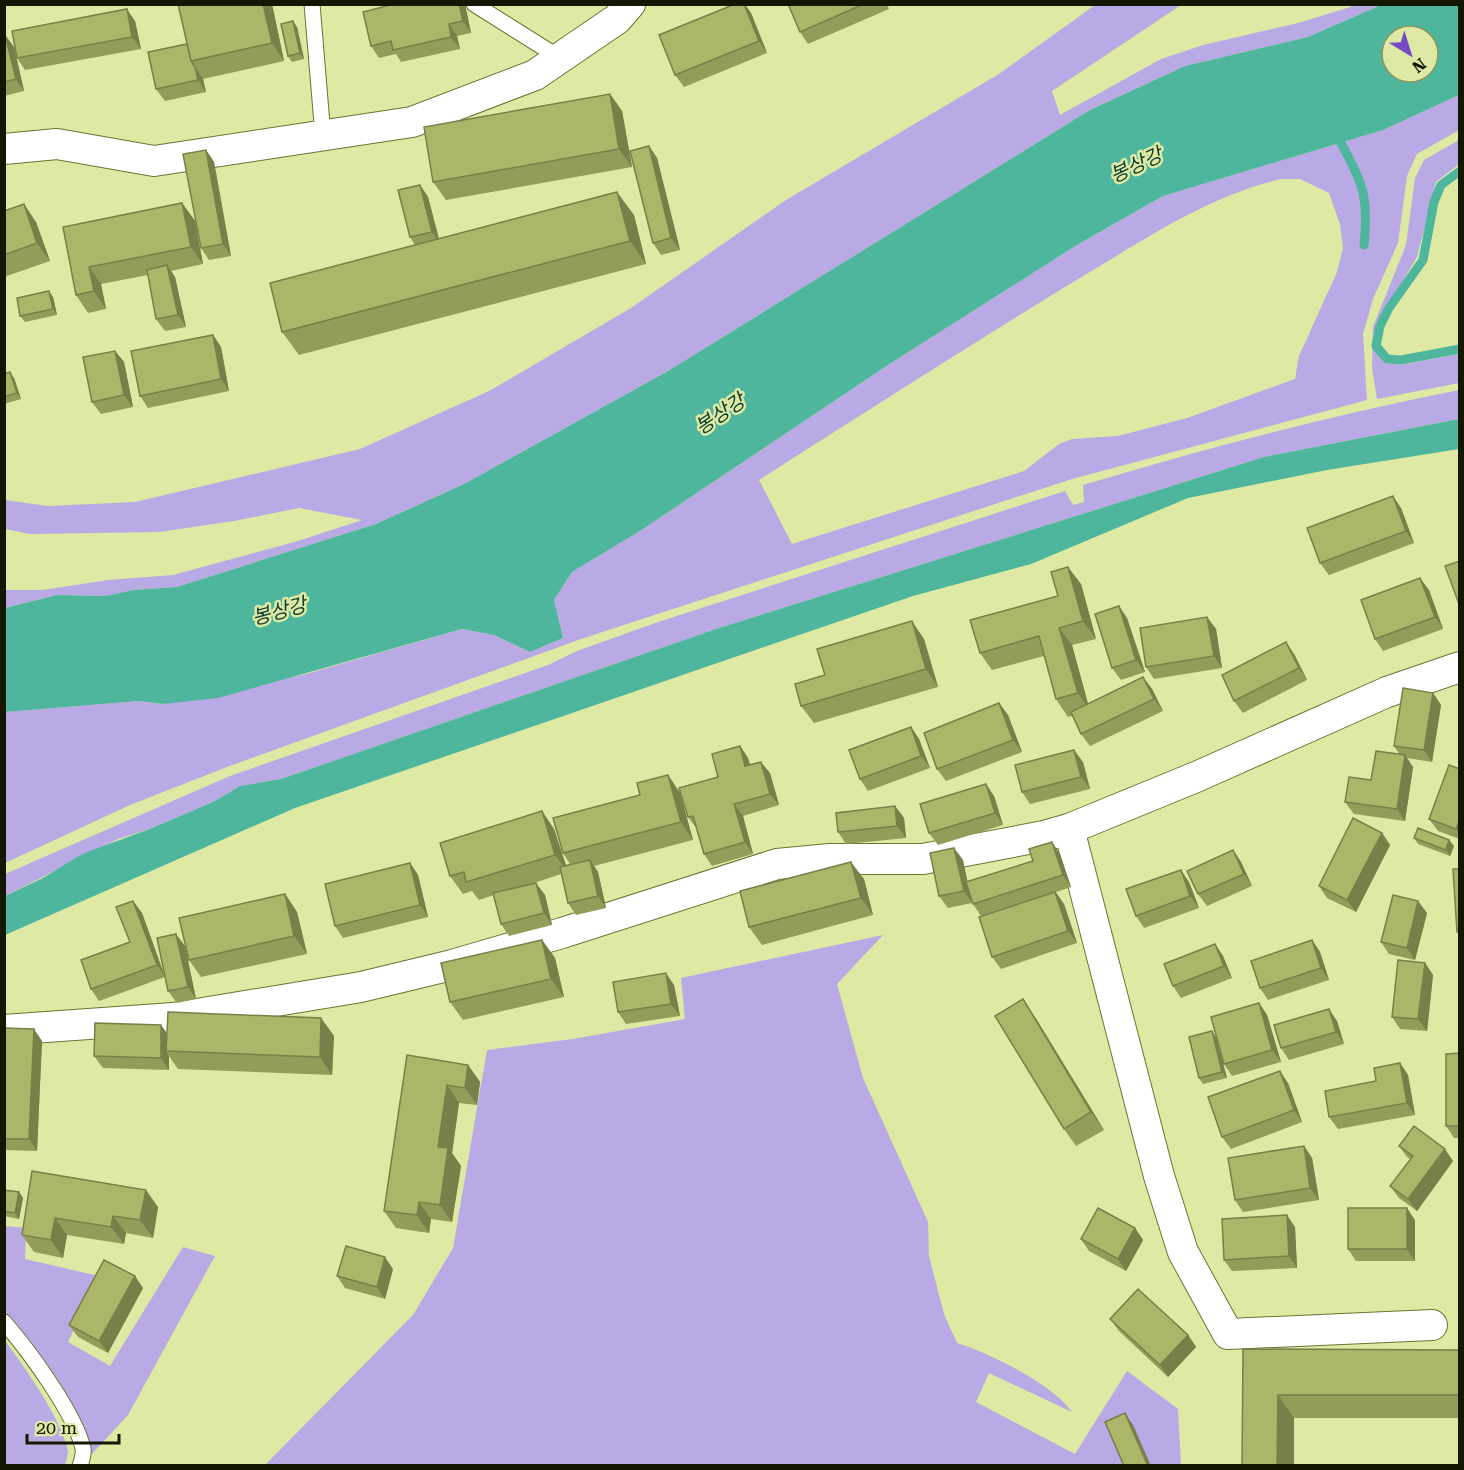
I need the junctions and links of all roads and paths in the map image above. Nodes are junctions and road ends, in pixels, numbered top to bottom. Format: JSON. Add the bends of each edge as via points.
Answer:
{"nodes":[{"id":1,"x":312,"y":4,"type":"edge"},
{"id":2,"x":474,"y":4,"type":"edge"},
{"id":3,"x":630,"y":4,"type":"edge"},
{"id":4,"x":560,"y":58,"type":"junction"},
{"id":5,"x":322,"y":136,"type":"junction"},
{"id":6,"x":4,"y":149,"type":"edge"},
{"id":7,"x":1460,"y":667,"type":"edge"},
{"id":8,"x":1069,"y":829,"type":"junction"},
{"id":9,"x":4,"y":1030,"type":"edge"},
{"id":10,"x":4,"y":1322,"type":"edge"},
{"id":11,"x":1432,"y":1325,"type":"dead end"},
{"id":12,"x":80,"y":1466,"type":"edge"}],
"edges":[{"from":1,"to":5,"type":"lane"},
{"from":2,"to":4,"type":"lane"},
{"from":3,"to":4,"type":"street","via":[[617,18]]},
{"from":4,"to":5,"type":"street","via":[[536,75],[412,123]]},
{"from":5,"to":6,"type":"street","via":[[154,161],[57,144]]},
{"from":7,"to":8,"type":"street","via":[[1387,692]]},
{"from":8,"to":9,"type":"street","via":[[923,859],[830,859],[777,864],[540,939],[361,987],[173,1018]]},
{"from":8,"to":11,"type":"street","via":[[1159,1176],[1183,1252],[1228,1334]]},
{"from":10,"to":12,"type":"lane","via":[[27,1349],[76,1430],[84,1450]]}]}
